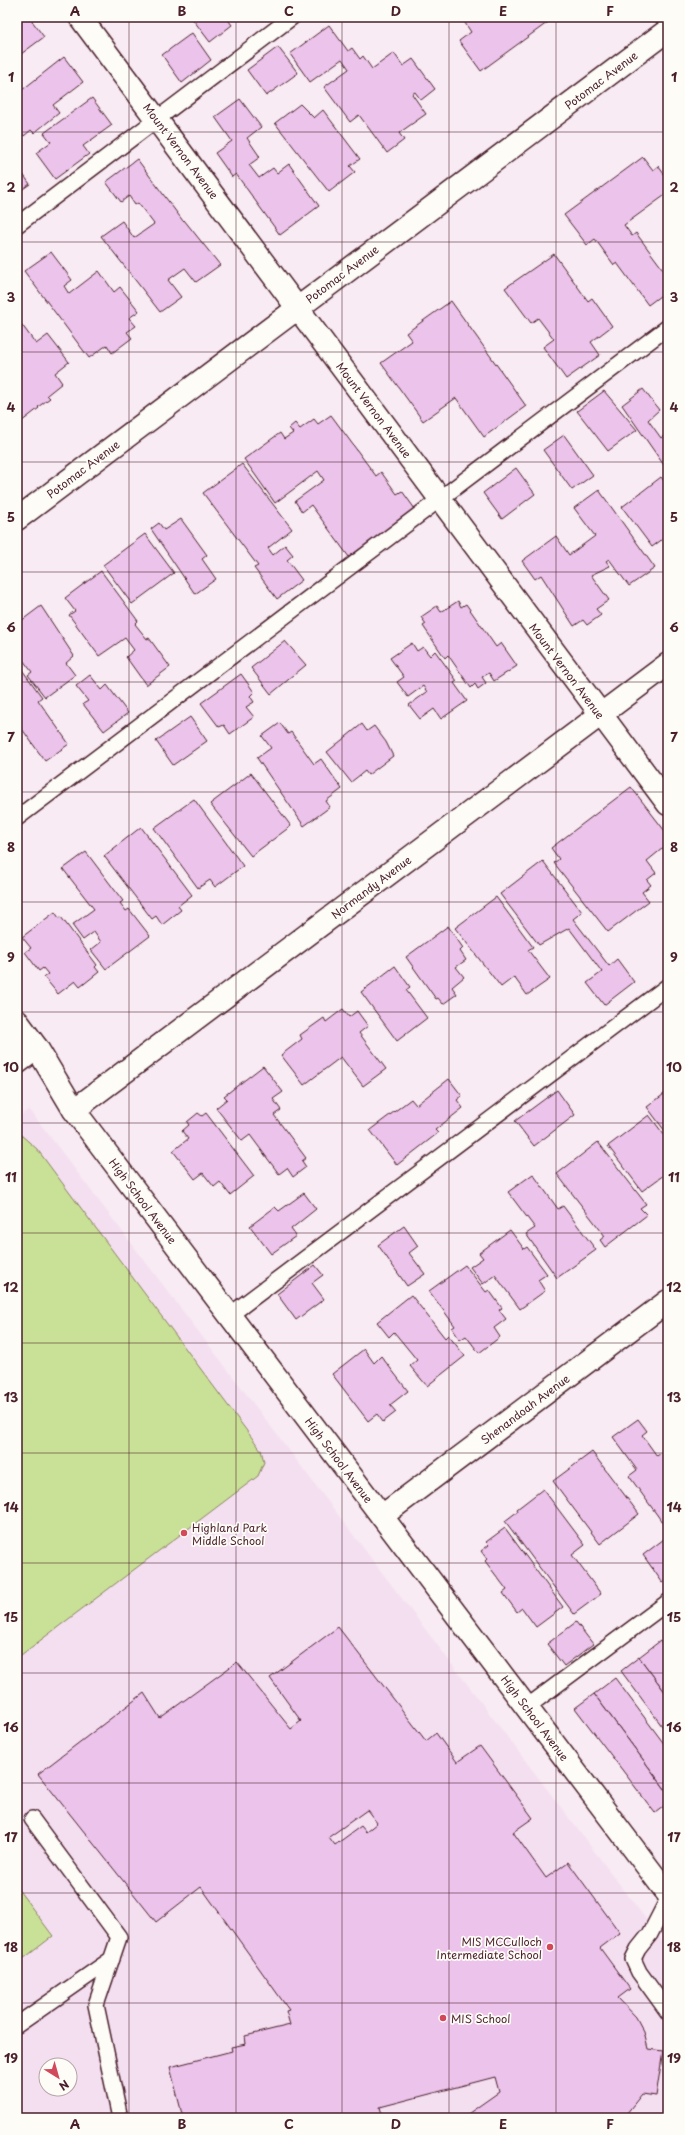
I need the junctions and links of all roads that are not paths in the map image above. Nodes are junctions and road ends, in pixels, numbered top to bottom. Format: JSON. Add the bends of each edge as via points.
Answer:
{"nodes":[{"id":1,"x":80,"y":17,"type":"edge"},
{"id":2,"x":292,"y":17,"type":"edge"},
{"id":3,"x":668,"y":30,"type":"edge"},
{"id":4,"x":157,"y":119,"type":"junction"},
{"id":5,"x":17,"y":225,"type":"edge"},
{"id":6,"x":298,"y":307,"type":"junction"},
{"id":7,"x":668,"y":327,"type":"edge"},
{"id":8,"x":440,"y":499,"type":"junction"},
{"id":9,"x":17,"y":519,"type":"edge"},
{"id":10,"x":668,"y":664,"type":"edge"},
{"id":11,"x":600,"y":715,"type":"junction"},
{"id":12,"x":668,"y":804,"type":"edge"},
{"id":13,"x":17,"y":818,"type":"edge"},
{"id":14,"x":668,"y":986,"type":"edge"},
{"id":15,"x":17,"y":1021,"type":"edge"},
{"id":16,"x":37,"y":1048,"type":"junction"},
{"id":17,"x":17,"y":1063,"type":"edge"},
{"id":18,"x":74,"y":1110,"type":"junction"},
{"id":19,"x":668,"y":1302,"type":"edge"},
{"id":20,"x":230,"y":1315,"type":"junction"},
{"id":21,"x":382,"y":1516,"type":"junction"},
{"id":22,"x":668,"y":1602,"type":"edge"},
{"id":23,"x":527,"y":1707,"type":"junction"},
{"id":24,"x":32,"y":1818,"type":"dead end"},
{"id":25,"x":668,"y":1894,"type":"edge"},
{"id":26,"x":668,"y":1899,"type":"edge"},
{"id":27,"x":112,"y":1959,"type":"junction"},
{"id":28,"x":668,"y":2012,"type":"edge"},
{"id":29,"x":17,"y":2025,"type":"edge"},
{"id":30,"x":120,"y":2118,"type":"edge"}],
"edges":[{"from":1,"to":4,"type":"street","name":"Mount Vernon Avenue"},
{"from":2,"to":4,"type":"lane"},
{"from":3,"to":6,"type":"street","name":"Potomac Avenue"},
{"from":4,"to":5,"type":"lane"},
{"from":4,"to":6,"type":"street","name":"Mount Vernon Avenue"},
{"from":6,"to":8,"type":"street","name":"Mount Vernon Avenue"},
{"from":6,"to":9,"type":"street","name":"Potomac Avenue"},
{"from":7,"to":8,"type":"lane"},
{"from":8,"to":11,"type":"street","name":"Mount Vernon Avenue"},
{"from":8,"to":13,"type":"lane"},
{"from":10,"to":11,"type":"street","name":"Normandy Avenue"},
{"from":11,"to":12,"type":"street","name":"Mount Vernon Avenue"},
{"from":11,"to":18,"type":"street","name":"Normandy Avenue"},
{"from":14,"to":20,"type":"lane"},
{"from":15,"to":16,"type":"street","name":"High School Avenue"},
{"from":16,"to":17,"type":"street"},
{"from":16,"to":18,"type":"street","name":"High School Avenue"},
{"from":18,"to":20,"type":"street","name":"High School Avenue"},
{"from":19,"to":21,"type":"street","name":"Shenandoah Avenue"},
{"from":20,"to":21,"type":"street","name":"High School Avenue"},
{"from":21,"to":23,"type":"street","name":"High School Avenue"},
{"from":22,"to":23,"type":"lane"},
{"from":23,"to":25,"type":"street","name":"High School Avenue"},
{"from":24,"to":27,"type":"lane","via":[[119,1937]]},
{"from":26,"to":28,"type":"lane","via":[[650,1934],[633,1959],[639,1972]]},
{"from":27,"to":29,"type":"lane"},
{"from":27,"to":30,"type":"lane","via":[[96,2005]]}]}
